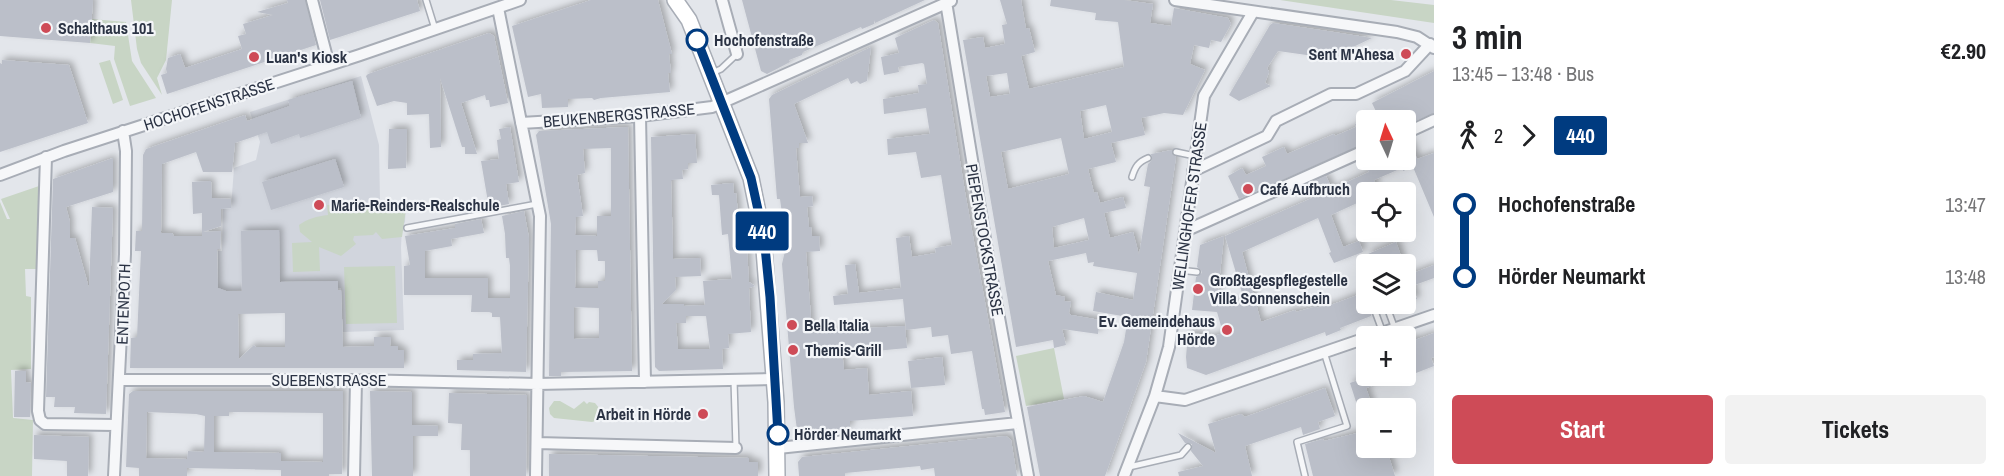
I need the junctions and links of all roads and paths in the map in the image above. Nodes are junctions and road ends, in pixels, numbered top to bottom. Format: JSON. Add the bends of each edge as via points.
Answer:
{"nodes":[{"id":1,"x":312,"y":0,"type":"edge"},
{"id":2,"x":426,"y":0,"type":"edge"},
{"id":3,"x":520,"y":0,"type":"edge"},
{"id":4,"x":675,"y":0,"type":"edge"},
{"id":5,"x":688,"y":0,"type":"edge"},
{"id":6,"x":722,"y":0,"type":"edge"},
{"id":7,"x":1174,"y":0,"type":"edge"},
{"id":8,"x":948,"y":1,"type":"edge"},
{"id":9,"x":498,"y":8,"type":"junction"},
{"id":10,"x":1253,"y":12,"type":"junction"},
{"id":11,"x":689,"y":20,"type":"junction"},
{"id":12,"x":435,"y":29,"type":"junction"},
{"id":13,"x":1432,"y":46,"type":"edge"},
{"id":14,"x":736,"y":54,"type":"joint"},
{"id":15,"x":329,"y":65,"type":"junction"},
{"id":16,"x":711,"y":73,"type":"junction"},
{"id":17,"x":723,"y":103,"type":"junction"},
{"id":18,"x":640,"y":116,"type":"junction"},
{"id":19,"x":1434,"y":120,"type":"edge"},
{"id":20,"x":521,"y":123,"type":"junction"},
{"id":21,"x":1416,"y":128,"type":"edge"},
{"id":22,"x":123,"y":131,"type":"junction"},
{"id":23,"x":1176,"y":152,"type":"dead end"},
{"id":24,"x":1356,"y":154,"type":"edge"},
{"id":25,"x":1195,"y":156,"type":"junction"},
{"id":26,"x":46,"y":157,"type":"junction"},
{"id":27,"x":1148,"y":158,"type":"dead end"},
{"id":28,"x":1193,"y":171,"type":"junction"},
{"id":29,"x":0,"y":175,"type":"edge"},
{"id":30,"x":1132,"y":177,"type":"dead end"},
{"id":31,"x":537,"y":204,"type":"junction"},
{"id":32,"x":406,"y":228,"type":"dead end"},
{"id":33,"x":1185,"y":231,"type":"junction"},
{"id":34,"x":1179,"y":270,"type":"junction"},
{"id":35,"x":1197,"y":272,"type":"dead end"},
{"id":36,"x":1376,"y":314,"type":"dead end"},
{"id":37,"x":1434,"y":315,"type":"edge"},
{"id":38,"x":1377,"y":326,"type":"edge"},
{"id":39,"x":1403,"y":326,"type":"edge"},
{"id":40,"x":1356,"y":341,"type":"edge"},
{"id":41,"x":1324,"y":352,"type":"junction"},
{"id":42,"x":775,"y":379,"type":"junction"},
{"id":43,"x":120,"y":380,"type":"junction"},
{"id":44,"x":356,"y":380,"type":"junction"},
{"id":45,"x":734,"y":380,"type":"junction"},
{"id":46,"x":645,"y":382,"type":"junction"},
{"id":47,"x":537,"y":384,"type":"junction"},
{"id":48,"x":1155,"y":396,"type":"junction"},
{"id":49,"x":1018,"y":423,"type":"junction"},
{"id":50,"x":115,"y":425,"type":"junction"},
{"id":51,"x":537,"y":443,"type":"junction"},
{"id":52,"x":1188,"y":447,"type":"dead end"},
{"id":53,"x":736,"y":448,"type":"joint"},
{"id":54,"x":778,"y":448,"type":"junction"},
{"id":55,"x":1126,"y":472,"type":"edge"},
{"id":56,"x":114,"y":476,"type":"edge"},
{"id":57,"x":354,"y":476,"type":"edge"},
{"id":58,"x":536,"y":476,"type":"edge"},
{"id":59,"x":777,"y":476,"type":"edge"},
{"id":60,"x":1028,"y":476,"type":"edge"},
{"id":61,"x":1305,"y":476,"type":"edge"}],
"edges":[{"from":1,"to":15,"type":"street"},
{"from":2,"to":12,"type":"lane"},
{"from":3,"to":9,"type":"street","name":"HOCHOFENSTRASSE"},
{"from":4,"to":11,"type":"main road"},
{"from":5,"to":11,"type":"main road"},
{"from":6,"to":14,"type":"street"},
{"from":7,"to":10,"type":"street"},
{"from":8,"to":17,"type":"street","name":"BEUKENBERGSTRASSE"},
{"from":8,"to":49,"type":"street","name":"PIEPENSTOCKSTRASSE","via":[[988,263]]},
{"from":9,"to":12,"type":"street","name":"HOCHOFENSTRASSE"},
{"from":9,"to":20,"type":"street"},
{"from":10,"to":13,"type":"street","via":[[1397,32]]},
{"from":10,"to":25,"type":"street","name":"WELLINGHOFER STRASSE","via":[[1204,96]]},
{"from":11,"to":16,"type":"main road"},
{"from":12,"to":15,"type":"street","name":"HOCHOFENSTRASSE"},
{"from":13,"to":28,"type":"street","via":[[1406,71],[1356,94],[1331,94],[1275,121],[1267,136]]},
{"from":14,"to":16,"type":"lane","via":[[722,69]]},
{"from":15,"to":22,"type":"street","name":"HOCHOFENSTRASSE"},
{"from":16,"to":17,"type":"main road"},
{"from":17,"to":18,"type":"street","name":"BEUKENBERGSTRASSE"},
{"from":17,"to":42,"type":"main road","via":[[751,178],[764,237]]},
{"from":18,"to":20,"type":"street","name":"BEUKENBERGSTRASSE"},
{"from":18,"to":46,"type":"street"},
{"from":19,"to":21,"type":"street"},
{"from":20,"to":31,"type":"street"},
{"from":22,"to":26,"type":"street","name":"HOCHOFENSTRASSE"},
{"from":22,"to":43,"type":"street","name":"ENTENPOTH","via":[[125,254]]},
{"from":23,"to":25,"type":"lane"},
{"from":24,"to":33,"type":"street"},
{"from":25,"to":28,"type":"street","name":"WELLINGHOFER STRASSE"},
{"from":26,"to":29,"type":"street","name":"HOCHOFENSTRASSE"},
{"from":26,"to":50,"type":"street","via":[[40,420],[45,424]]},
{"from":27,"to":30,"type":"lane","via":[[1135,166]]},
{"from":28,"to":33,"type":"street","name":"WELLINGHOFER STRASSE"},
{"from":31,"to":32,"type":"lane"},
{"from":31,"to":47,"type":"street"},
{"from":33,"to":34,"type":"street","name":"WELLINGHOFER STRASSE"},
{"from":34,"to":35,"type":"lane"},
{"from":34,"to":48,"type":"street","name":"WELLINGHOFER STRASSE","via":[[1168,347]]},
{"from":36,"to":38,"type":"lane"},
{"from":37,"to":39,"type":"street"},
{"from":40,"to":41,"type":"street"},
{"from":41,"to":48,"type":"street","via":[[1185,400]]},
{"from":41,"to":61,"type":"lane","via":[[1347,426],[1297,442]]},
{"from":42,"to":45,"type":"street"},
{"from":42,"to":54,"type":"main road"},
{"from":43,"to":44,"type":"street","name":"SUEBENSTRASSE"},
{"from":43,"to":50,"type":"street","name":"ENTENPOTH"},
{"from":44,"to":47,"type":"street","name":"SUEBENSTRASSE"},
{"from":44,"to":57,"type":"street"},
{"from":45,"to":46,"type":"street"},
{"from":45,"to":53,"type":"lane"},
{"from":46,"to":47,"type":"street"},
{"from":47,"to":51,"type":"street"},
{"from":48,"to":55,"type":"street","name":"WELLINGHOFER STRASSE"},
{"from":49,"to":54,"type":"street"},
{"from":49,"to":60,"type":"street","name":"PIEPENSTOCKSTRASSE"},
{"from":50,"to":56,"type":"street","name":"ENTENPOTH"},
{"from":51,"to":53,"type":"street"},
{"from":51,"to":58,"type":"street"},
{"from":52,"to":55,"type":"lane","via":[[1181,455]]},
{"from":54,"to":59,"type":"main road"}]}
